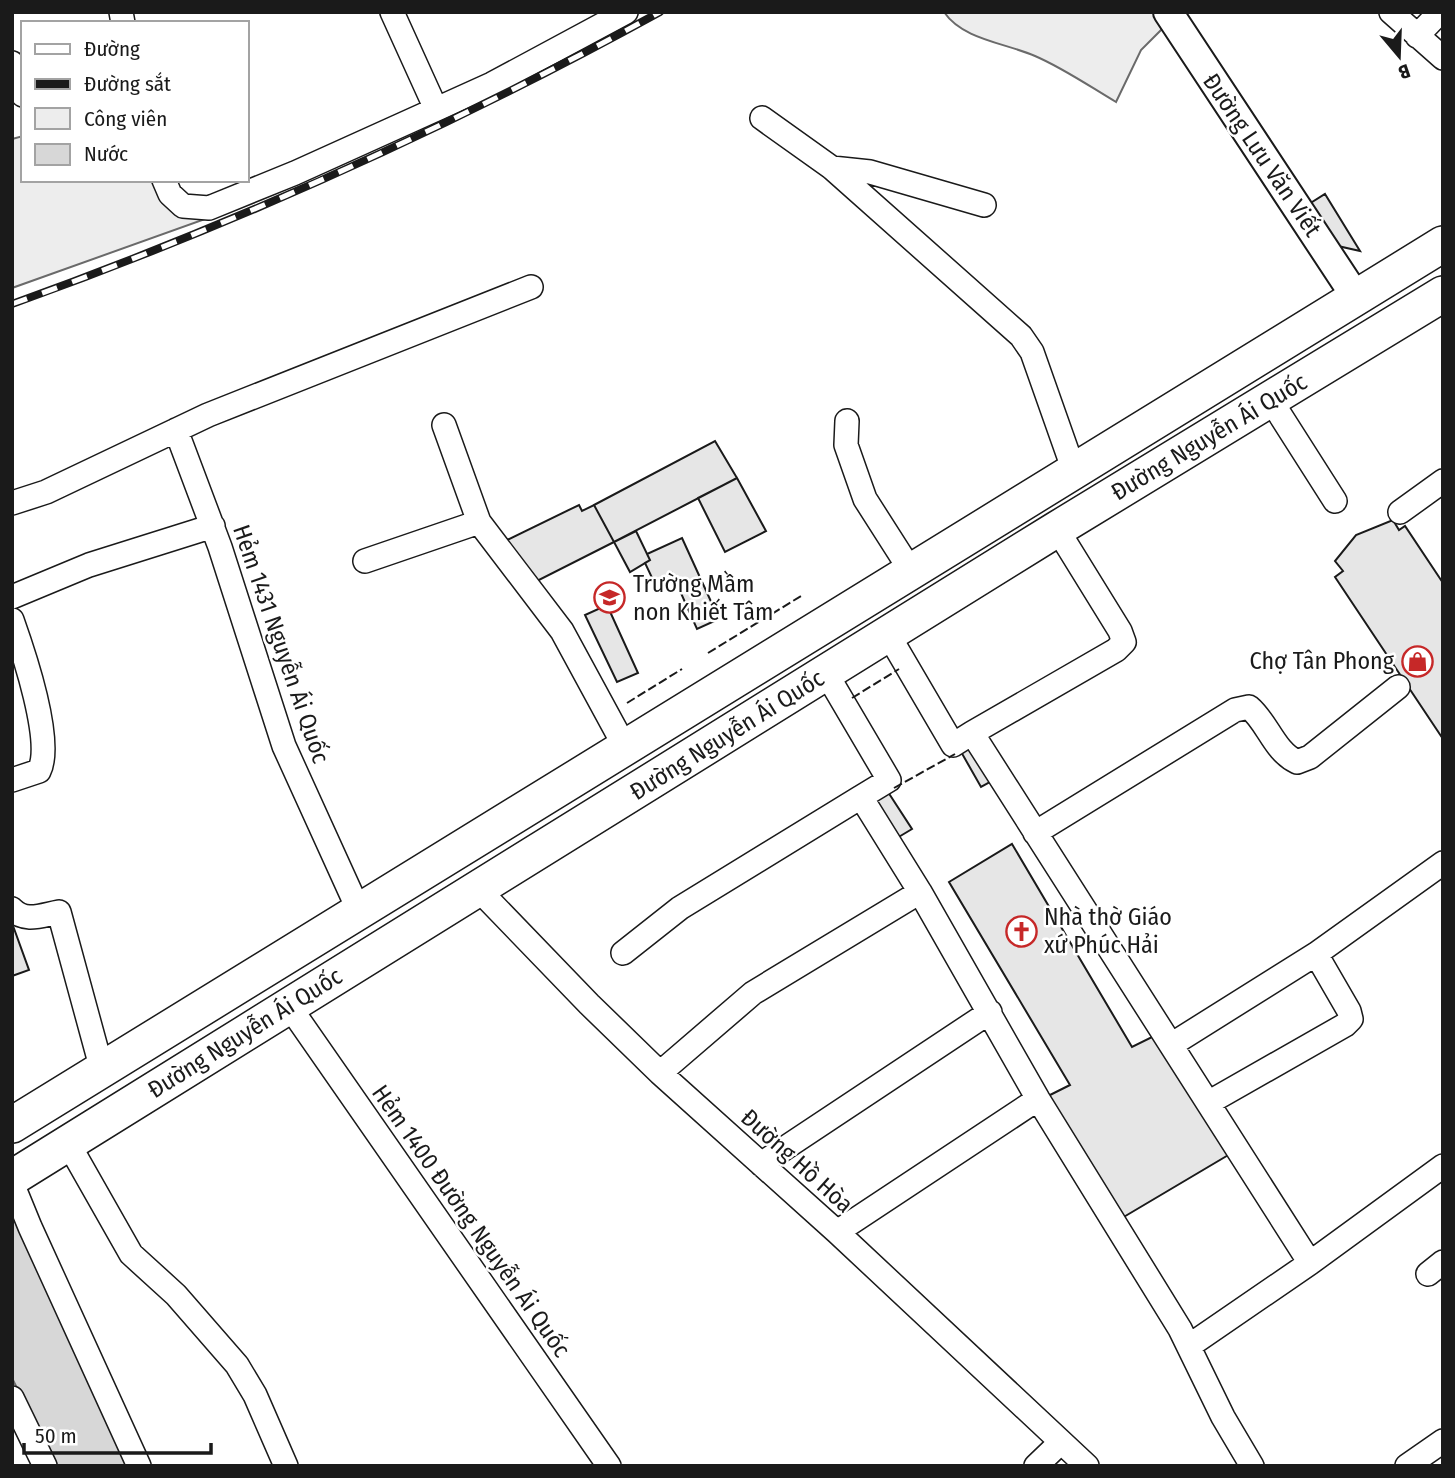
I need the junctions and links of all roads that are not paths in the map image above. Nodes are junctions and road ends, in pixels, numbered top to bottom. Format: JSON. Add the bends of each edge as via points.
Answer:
{"nodes":[{"id":1,"x":392,"y":12,"type":"edge"},
{"id":2,"x":626,"y":12,"type":"edge"},
{"id":3,"x":1168,"y":12,"type":"edge"},
{"id":4,"x":1391,"y":12,"type":"edge"},
{"id":5,"x":1440,"y":12,"type":"edge"},
{"id":6,"x":1416,"y":36,"type":"junction"},
{"id":7,"x":1443,"y":58,"type":"edge"},
{"id":8,"x":12,"y":63,"type":"edge"},
{"id":9,"x":21,"y":89,"type":"edge"},
{"id":10,"x":436,"y":109,"type":"junction"},
{"id":11,"x":762,"y":118,"type":"dead end"},
{"id":12,"x":832,"y":168,"type":"junction"},
{"id":13,"x":165,"y":182,"type":"edge"},
{"id":14,"x":984,"y":205,"type":"dead end"},
{"id":15,"x":1443,"y":244,"type":"edge"},
{"id":16,"x":531,"y":287,"type":"dead end"},
{"id":17,"x":1443,"y":294,"type":"edge"},
{"id":18,"x":1356,"y":297,"type":"junction"},
{"id":19,"x":1379,"y":333,"type":"junction"},
{"id":20,"x":1248,"y":363,"type":"junction"},
{"id":21,"x":1270,"y":399,"type":"junction"},
{"id":22,"x":847,"y":421,"type":"dead end"},
{"id":23,"x":444,"y":425,"type":"dead end"},
{"id":24,"x":176,"y":430,"type":"junction"},
{"id":25,"x":1074,"y":471,"type":"junction"},
{"id":26,"x":1443,"y":481,"type":"edge"},
{"id":27,"x":1335,"y":501,"type":"dead end"},
{"id":28,"x":12,"y":503,"type":"edge"},
{"id":29,"x":1400,"y":512,"type":"dead end"},
{"id":30,"x":480,"y":522,"type":"junction"},
{"id":31,"x":213,"y":526,"type":"junction"},
{"id":32,"x":1057,"y":529,"type":"junction"},
{"id":33,"x":365,"y":561,"type":"dead end"},
{"id":34,"x":911,"y":571,"type":"junction"},
{"id":35,"x":12,"y":597,"type":"edge"},
{"id":36,"x":12,"y":620,"type":"edge"},
{"id":37,"x":888,"y":634,"type":"junction"},
{"id":38,"x":826,"y":673,"type":"junction"},
{"id":39,"x":1398,"y":687,"type":"dead end"},
{"id":40,"x":972,"y":733,"type":"junction"},
{"id":41,"x":625,"y":747,"type":"junction"},
{"id":42,"x":12,"y":780,"type":"edge"},
{"id":43,"x":861,"y":797,"type":"junction"},
{"id":44,"x":1035,"y":833,"type":"junction"},
{"id":45,"x":1443,"y":863,"type":"edge"},
{"id":46,"x":478,"y":889,"type":"junction"},
{"id":47,"x":920,"y":892,"type":"junction"},
{"id":48,"x":12,"y":909,"type":"edge"},
{"id":49,"x":359,"y":911,"type":"junction"},
{"id":50,"x":623,"y":953,"type":"dead end"},
{"id":51,"x":1316,"y":954,"type":"junction"},
{"id":52,"x":266,"y":969,"type":"junction"},
{"id":53,"x":289,"y":1006,"type":"junction"},
{"id":54,"x":990,"y":1012,"type":"junction"},
{"id":55,"x":1171,"y":1045,"type":"junction"},
{"id":56,"x":102,"y":1070,"type":"junction"},
{"id":57,"x":660,"y":1073,"type":"junction"},
{"id":58,"x":1038,"y":1099,"type":"junction"},
{"id":59,"x":1208,"y":1103,"type":"junction"},
{"id":60,"x":12,"y":1125,"type":"edge"},
{"id":61,"x":68,"y":1143,"type":"junction"},
{"id":62,"x":761,"y":1164,"type":"junction"},
{"id":63,"x":1443,"y":1166,"type":"edge"},
{"id":64,"x":12,"y":1178,"type":"edge"},
{"id":65,"x":12,"y":1183,"type":"edge"},
{"id":66,"x":837,"y":1232,"type":"junction"},
{"id":67,"x":1310,"y":1263,"type":"junction"},
{"id":68,"x":1189,"y":1346,"type":"junction"},
{"id":69,"x":12,"y":1398,"type":"edge"},
{"id":70,"x":1443,"y":1441,"type":"edge"},
{"id":71,"x":1061,"y":1442,"type":"junction"},
{"id":72,"x":45,"y":1466,"type":"edge"},
{"id":73,"x":139,"y":1466,"type":"edge"},
{"id":74,"x":286,"y":1466,"type":"edge"},
{"id":75,"x":610,"y":1466,"type":"edge"},
{"id":76,"x":1036,"y":1466,"type":"edge"},
{"id":77,"x":1087,"y":1466,"type":"edge"},
{"id":78,"x":1252,"y":1466,"type":"edge"},
{"id":79,"x":1408,"y":1466,"type":"edge"}],
"edges":[{"from":1,"to":10,"type":"street"},
{"from":2,"to":10,"type":"street"},
{"from":3,"to":18,"type":"street","name":"Đường Lưu Văn Viết"},
{"from":4,"to":6,"type":"street"},
{"from":5,"to":6,"type":"street"},
{"from":6,"to":7,"type":"street"},
{"from":8,"to":9,"type":"street"},
{"from":10,"to":13,"type":"street","via":[[209,208],[183,206]]},
{"from":11,"to":12,"type":"street"},
{"from":12,"to":14,"type":"street","via":[[870,172]]},
{"from":12,"to":25,"type":"street","via":[[1021,336],[1032,352]]},
{"from":15,"to":18,"type":"main road","name":"Đường Nguyễn Ái Quốc"},
{"from":16,"to":24,"type":"street"},
{"from":17,"to":19,"type":"main road","name":"Đường Nguyễn Ái Quốc"},
{"from":18,"to":19,"type":"main road"},
{"from":18,"to":20,"type":"main road","name":"Đường Nguyễn Ái Quốc"},
{"from":19,"to":21,"type":"main road","name":"Đường Nguyễn Ái Quốc"},
{"from":20,"to":21,"type":"main road"},
{"from":20,"to":25,"type":"main road","name":"Đường Nguyễn Ái Quốc"},
{"from":21,"to":27,"type":"street"},
{"from":21,"to":32,"type":"main road","name":"Đường Nguyễn Ái Quốc"},
{"from":22,"to":34,"type":"street","via":[[846,445],[865,499]]},
{"from":23,"to":30,"type":"street"},
{"from":24,"to":28,"type":"street","via":[[47,492]]},
{"from":24,"to":31,"type":"street","name":"Hẻm 1431 Nguyễn Ái Quốc"},
{"from":25,"to":34,"type":"main road","name":"Đường Nguyễn Ái Quốc"},
{"from":26,"to":29,"type":"street"},
{"from":30,"to":33,"type":"street"},
{"from":30,"to":41,"type":"street","via":[[562,631]]},
{"from":31,"to":35,"type":"street","via":[[89,565]]},
{"from":31,"to":49,"type":"street","name":"Hẻm 1431 Nguyễn Ái Quốc","via":[[284,746]]},
{"from":32,"to":37,"type":"main road","name":"Đường Nguyễn Ái Quốc"},
{"from":32,"to":40,"type":"street","via":[[1124,642]]},
{"from":34,"to":41,"type":"main road","name":"Đường Nguyễn Ái Quốc"},
{"from":36,"to":42,"type":"street","via":[[37,702],[43,756],[39,771]]},
{"from":37,"to":38,"type":"main road","name":"Đường Nguyễn Ái Quốc"},
{"from":37,"to":40,"type":"street","via":[[953,745]]},
{"from":38,"to":43,"type":"street","via":[[889,780]]},
{"from":38,"to":46,"type":"main road","name":"Đường Nguyễn Ái Quốc"},
{"from":39,"to":44,"type":"street","via":[[1310,757],[1297,762],[1285,756],[1259,715],[1249,707],[1235,710]]},
{"from":40,"to":44,"type":"street"},
{"from":41,"to":49,"type":"main road","name":"Đường Nguyễn Ái Quốc"},
{"from":43,"to":47,"type":"street"},
{"from":43,"to":50,"type":"street","via":[[680,908]]},
{"from":44,"to":55,"type":"street"},
{"from":45,"to":51,"type":"street"},
{"from":46,"to":53,"type":"main road","name":"Đường Nguyễn Ái Quốc"},
{"from":46,"to":57,"type":"street","name":"Đường Hồ Hòa"},
{"from":47,"to":54,"type":"street"},
{"from":47,"to":57,"type":"street","via":[[753,993]]},
{"from":48,"to":56,"type":"street","via":[[29,918],[59,912]]},
{"from":49,"to":52,"type":"main road","name":"Đường Nguyễn Ái Quốc"},
{"from":51,"to":55,"type":"street"},
{"from":51,"to":59,"type":"street","via":[[1351,1019]]},
{"from":52,"to":53,"type":"main road"},
{"from":52,"to":56,"type":"main road","name":"Đường Nguyễn Ái Quốc"},
{"from":53,"to":61,"type":"main road","name":"Đường Nguyễn Ái Quốc"},
{"from":53,"to":75,"type":"street","name":"Hẻm 1400 Đường Nguyễn Ái Quốc"},
{"from":54,"to":58,"type":"street"},
{"from":54,"to":62,"type":"street"},
{"from":55,"to":59,"type":"street"},
{"from":56,"to":60,"type":"main road","name":"Đường Nguyễn Ái Quốc"},
{"from":57,"to":62,"type":"street","name":"Đường Hồ Hòa"},
{"from":58,"to":66,"type":"street"},
{"from":58,"to":68,"type":"street"},
{"from":59,"to":67,"type":"street"},
{"from":61,"to":64,"type":"main road","name":"Đường Nguyễn Ái Quốc"},
{"from":61,"to":74,"type":"street","via":[[131,1254],[176,1295],[237,1365]]},
{"from":62,"to":66,"type":"street","name":"Đường Hồ Hòa"},
{"from":63,"to":67,"type":"street"},
{"from":65,"to":73,"type":"street"},
{"from":66,"to":71,"type":"street","name":"Đường Hồ Hòa"},
{"from":67,"to":68,"type":"street"},
{"from":68,"to":78,"type":"street"},
{"from":69,"to":72,"type":"street"},
{"from":70,"to":79,"type":"street"},
{"from":71,"to":76,"type":"street"},
{"from":71,"to":77,"type":"street","name":"Đường Hồ Hòa"}]}
